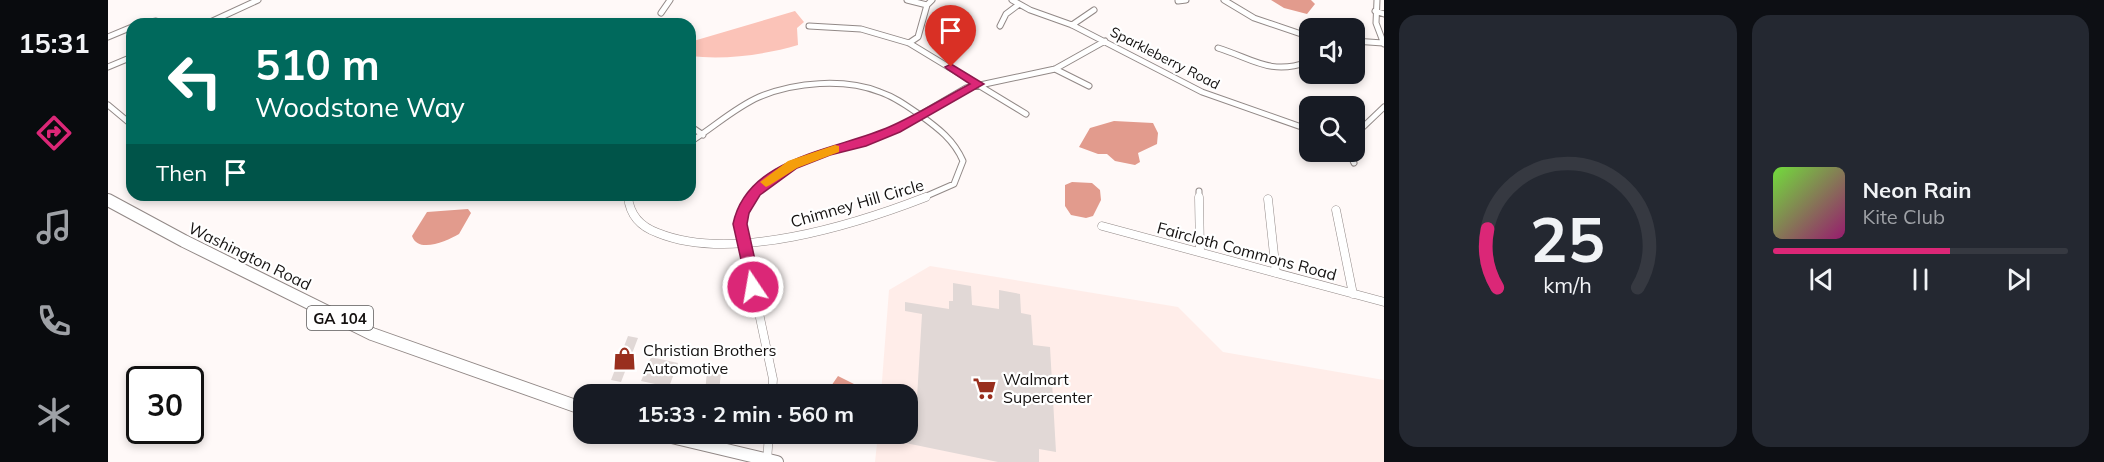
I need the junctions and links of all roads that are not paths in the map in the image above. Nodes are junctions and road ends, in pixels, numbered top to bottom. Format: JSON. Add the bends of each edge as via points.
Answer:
{"nodes":[{"id":1,"x":258,"y":0,"type":"edge"},
{"id":2,"x":670,"y":0,"type":"edge"},
{"id":3,"x":907,"y":0,"type":"edge"},
{"id":4,"x":1186,"y":0,"type":"edge"},
{"id":5,"x":1224,"y":0,"type":"edge"},
{"id":6,"x":1377,"y":0,"type":"edge"},
{"id":7,"x":1178,"y":1,"type":"edge"},
{"id":8,"x":930,"y":2,"type":"edge"},
{"id":9,"x":1015,"y":2,"type":"edge"},
{"id":10,"x":1094,"y":10,"type":"dead end"},
{"id":11,"x":1375,"y":11,"type":"junction"},
{"id":12,"x":661,"y":13,"type":"dead end"},
{"id":13,"x":1384,"y":14,"type":"edge"},
{"id":14,"x":219,"y":18,"type":"edge"},
{"id":15,"x":1072,"y":25,"type":"junction"},
{"id":16,"x":809,"y":26,"type":"dead end"},
{"id":17,"x":1000,"y":26,"type":"dead end"},
{"id":18,"x":126,"y":30,"type":"edge"},
{"id":19,"x":1299,"y":34,"type":"edge"},
{"id":20,"x":108,"y":37,"type":"edge"},
{"id":21,"x":1105,"y":41,"type":"junction"},
{"id":22,"x":1365,"y":42,"type":"edge"},
{"id":23,"x":909,"y":43,"type":"junction"},
{"id":24,"x":1384,"y":44,"type":"edge"},
{"id":25,"x":1218,"y":48,"type":"dead end"},
{"id":26,"x":126,"y":60,"type":"edge"},
{"id":27,"x":1299,"y":66,"type":"edge"},
{"id":28,"x":108,"y":67,"type":"edge"},
{"id":29,"x":1055,"y":69,"type":"junction"},
{"id":30,"x":978,"y":84,"type":"junction"},
{"id":31,"x":1089,"y":86,"type":"dead end"},
{"id":32,"x":108,"y":105,"type":"edge"},
{"id":33,"x":1384,"y":107,"type":"edge"},
{"id":34,"x":1026,"y":114,"type":"dead end"},
{"id":35,"x":920,"y":115,"type":"junction"},
{"id":36,"x":126,"y":120,"type":"edge"},
{"id":37,"x":1365,"y":125,"type":"edge"},
{"id":38,"x":1299,"y":126,"type":"edge"},
{"id":39,"x":696,"y":130,"type":"edge"},
{"id":40,"x":703,"y":135,"type":"junction"},
{"id":41,"x":696,"y":139,"type":"edge"},
{"id":42,"x":1199,"y":191,"type":"dead end"},
{"id":43,"x":1268,"y":199,"type":"dead end"},
{"id":44,"x":108,"y":200,"type":"edge"},
{"id":45,"x":629,"y":201,"type":"edge"},
{"id":46,"x":1336,"y":210,"type":"dead end"},
{"id":47,"x":1102,"y":226,"type":"dead end"},
{"id":48,"x":744,"y":243,"type":"junction"},
{"id":49,"x":1200,"y":252,"type":"junction"},
{"id":50,"x":1276,"y":273,"type":"junction"},
{"id":51,"x":1353,"y":294,"type":"junction"},
{"id":52,"x":1384,"y":302,"type":"edge"},
{"id":53,"x":773,"y":384,"type":"edge"},
{"id":54,"x":573,"y":405,"type":"edge"},
{"id":55,"x":700,"y":444,"type":"edge"},
{"id":56,"x":769,"y":444,"type":"edge"},
{"id":57,"x":770,"y":461,"type":"edge"}],
"edges":[{"from":1,"to":14,"type":"street"},
{"from":2,"to":12,"type":"street"},
{"from":3,"to":8,"type":"street"},
{"from":4,"to":7,"type":"street"},
{"from":5,"to":19,"type":"street","via":[[1268,25]]},
{"from":6,"to":11,"type":"street"},
{"from":8,"to":23,"type":"street","via":[[918,37]]},
{"from":9,"to":15,"type":"street","name":"Sparkleberry Road"},
{"from":9,"to":17,"type":"street"},
{"from":10,"to":15,"type":"street"},
{"from":11,"to":13,"type":"street"},
{"from":11,"to":24,"type":"street","via":[[1377,32]]},
{"from":15,"to":21,"type":"street","name":"Sparkleberry Road"},
{"from":16,"to":23,"type":"street","via":[[861,29]]},
{"from":18,"to":20,"type":"street"},
{"from":21,"to":29,"type":"street"},
{"from":21,"to":38,"type":"street","name":"Sparkleberry Road","via":[[1202,92]]},
{"from":22,"to":24,"type":"street"},
{"from":23,"to":30,"type":"street"},
{"from":25,"to":27,"type":"street","via":[[1279,70]]},
{"from":26,"to":28,"type":"street"},
{"from":29,"to":30,"type":"street"},
{"from":29,"to":31,"type":"street"},
{"from":30,"to":34,"type":"street"},
{"from":30,"to":35,"type":"street"},
{"from":32,"to":36,"type":"street"},
{"from":33,"to":37,"type":"street"},
{"from":35,"to":40,"type":"street","name":"Chimney Hill Circle","via":[[880,91],[849,85],[811,86],[760,96],[740,106]]},
{"from":35,"to":48,"type":"street","via":[[862,143],[809,157],[765,182],[742,213]]},
{"from":35,"to":48,"type":"street","name":"Chimney Hill Circle","via":[[950,136],[958,148],[963,160],[954,184],[930,196],[822,229]]},
{"from":39,"to":40,"type":"street"},
{"from":40,"to":41,"type":"street","name":"Chimney Hill Circle"},
{"from":42,"to":49,"type":"street"},
{"from":43,"to":50,"type":"street"},
{"from":44,"to":54,"type":"main road","name":"Washington Road","number":"GA 104","via":[[372,334]]},
{"from":45,"to":48,"type":"street","name":"Chimney Hill Circle","via":[[641,224],[662,238],[699,245]]},
{"from":46,"to":51,"type":"street"},
{"from":47,"to":49,"type":"street","name":"Faircloth Commons Road"},
{"from":48,"to":53,"type":"street"},
{"from":49,"to":50,"type":"street","name":"Faircloth Commons Road"},
{"from":50,"to":51,"type":"street","name":"Faircloth Commons Road"},
{"from":51,"to":52,"type":"street","name":"Faircloth Commons Road"},
{"from":55,"to":57,"type":"main road"},
{"from":56,"to":57,"type":"street"}]}
